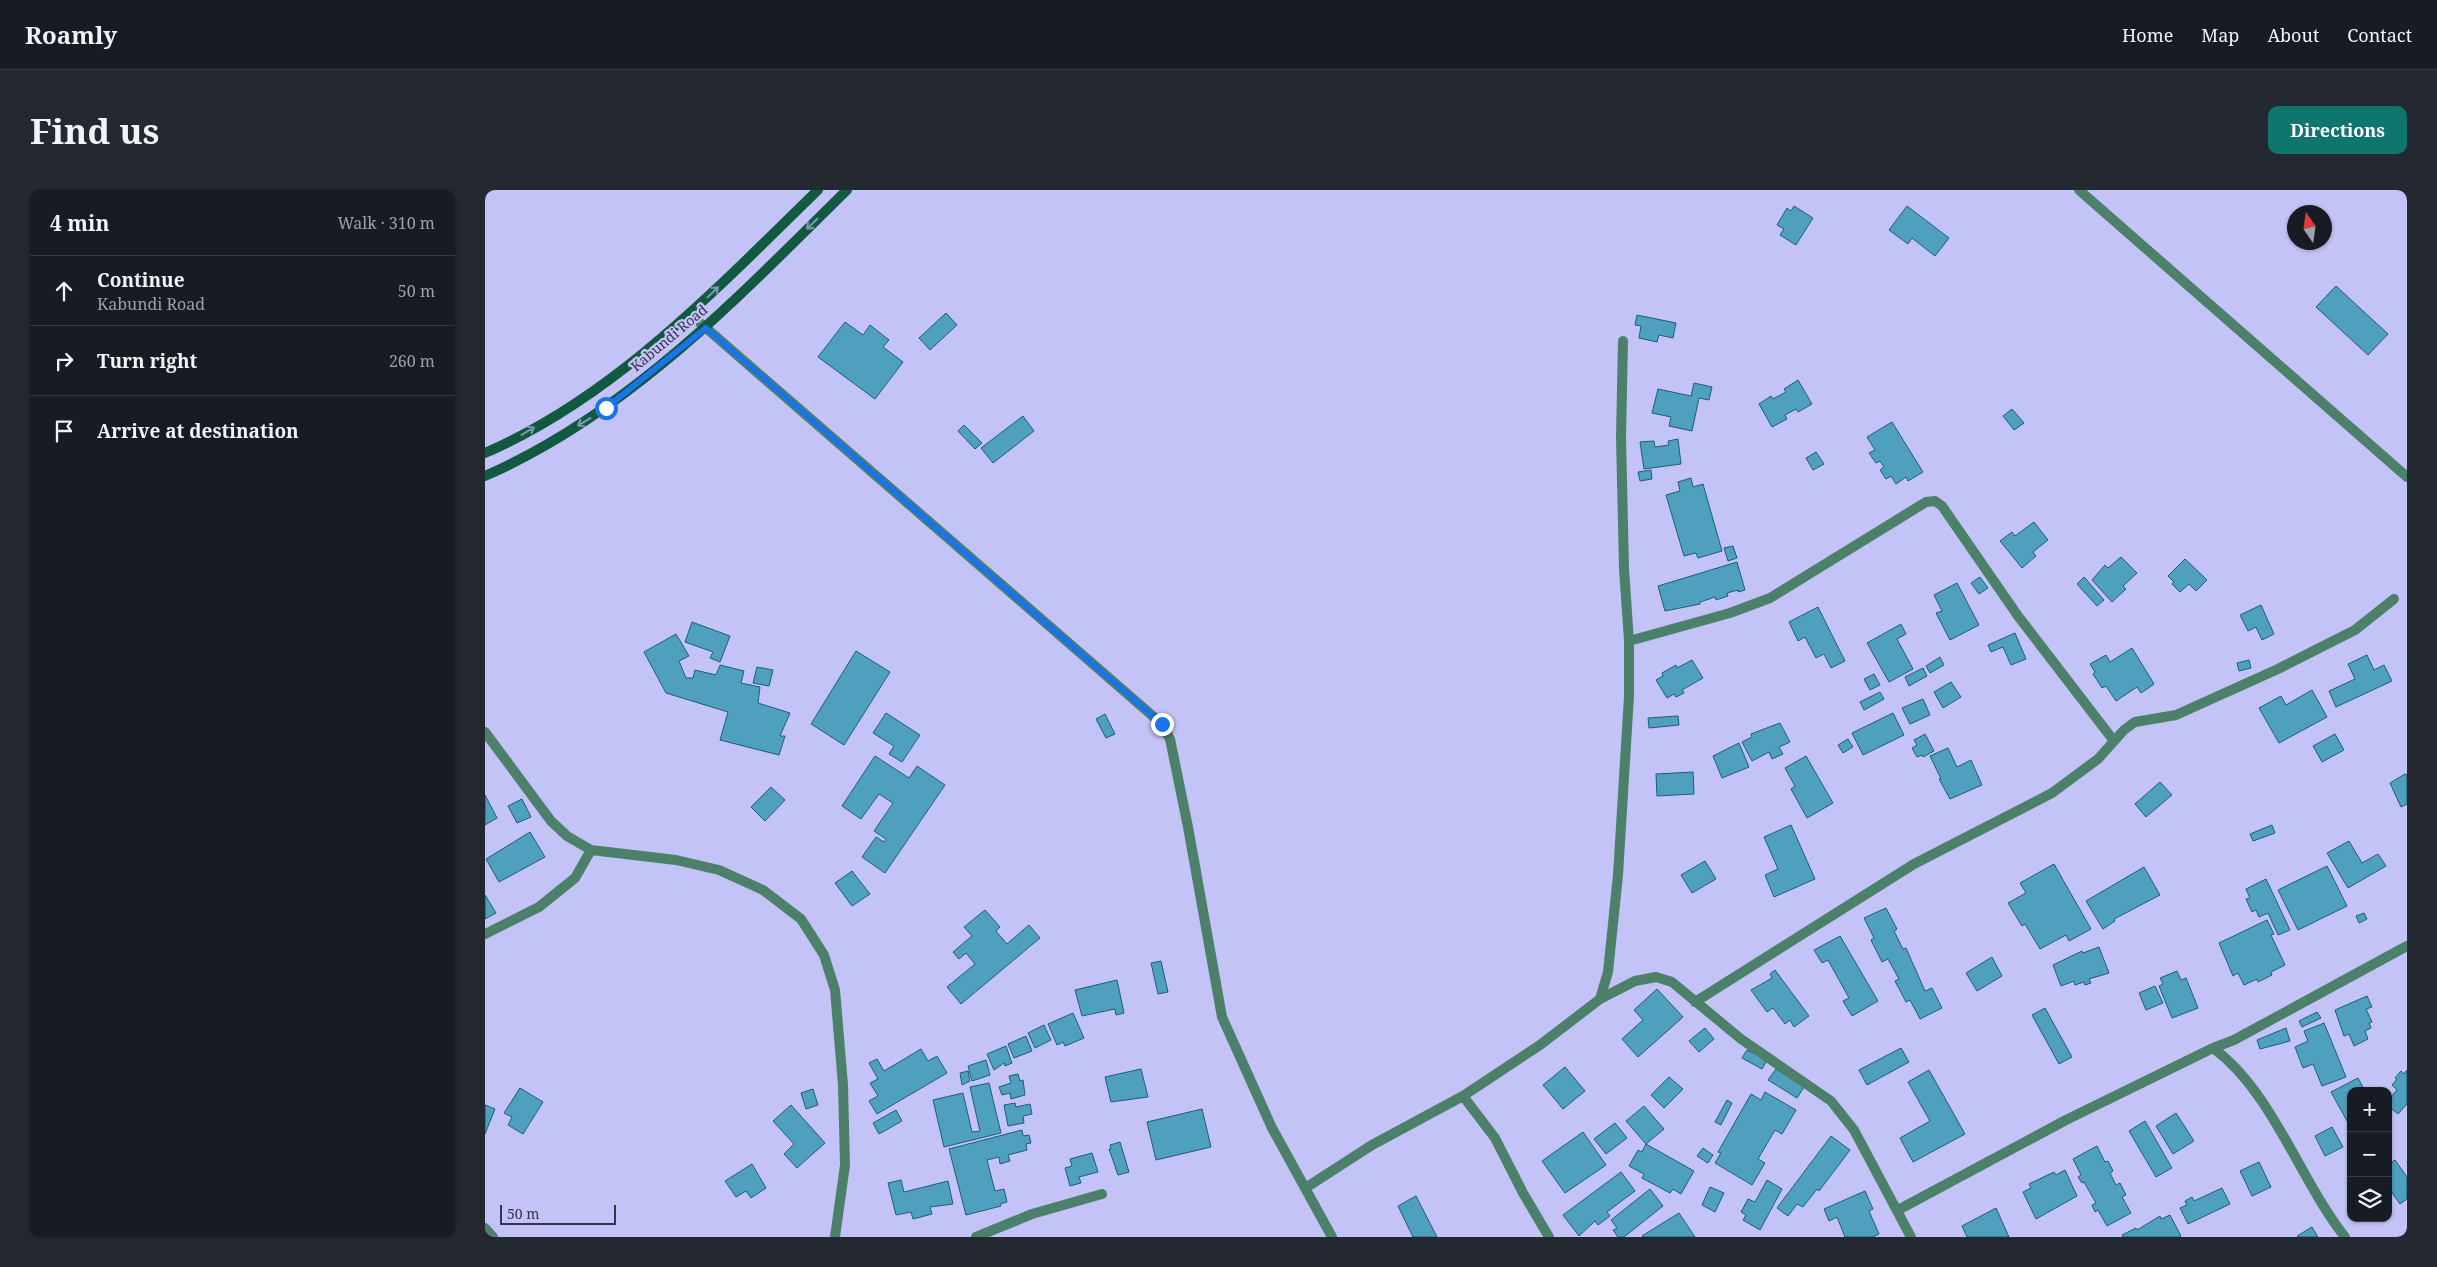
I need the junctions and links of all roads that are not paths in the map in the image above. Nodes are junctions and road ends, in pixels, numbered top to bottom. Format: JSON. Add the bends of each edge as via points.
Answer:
{"nodes":[{"id":1,"x":818,"y":190,"type":"edge"},
{"id":2,"x":847,"y":190,"type":"edge"},
{"id":3,"x":2079,"y":190,"type":"edge"},
{"id":4,"x":690,"y":314,"type":"junction"},
{"id":5,"x":706,"y":328,"type":"junction"},
{"id":6,"x":1623,"y":342,"type":"dead end"},
{"id":7,"x":485,"y":453,"type":"edge"},
{"id":8,"x":485,"y":476,"type":"edge"},
{"id":9,"x":2407,"y":477,"type":"edge"},
{"id":10,"x":2394,"y":599,"type":"dead end"},
{"id":11,"x":1629,"y":641,"type":"junction"},
{"id":12,"x":485,"y":732,"type":"edge"},
{"id":13,"x":2114,"y":740,"type":"junction"},
{"id":14,"x":591,"y":850,"type":"junction"},
{"id":15,"x":485,"y":934,"type":"edge"},
{"id":16,"x":2407,"y":946,"type":"edge"},
{"id":17,"x":1600,"y":999,"type":"junction"},
{"id":18,"x":1695,"y":1002,"type":"junction"},
{"id":19,"x":2213,"y":1048,"type":"junction"},
{"id":20,"x":1463,"y":1096,"type":"junction"},
{"id":21,"x":1307,"y":1187,"type":"junction"},
{"id":22,"x":1102,"y":1194,"type":"dead end"},
{"id":23,"x":1897,"y":1210,"type":"junction"},
{"id":24,"x":485,"y":1228,"type":"edge"},
{"id":25,"x":493,"y":1237,"type":"edge"},
{"id":26,"x":835,"y":1237,"type":"edge"},
{"id":27,"x":976,"y":1237,"type":"edge"},
{"id":28,"x":1332,"y":1237,"type":"edge"},
{"id":29,"x":1549,"y":1237,"type":"edge"},
{"id":30,"x":1911,"y":1237,"type":"edge"},
{"id":31,"x":2345,"y":1237,"type":"edge"}],
"edges":[{"from":4,"to":1,"type":"street","name":"Kabundi Road","one_way":true},
{"from":2,"to":5,"type":"street","name":"Kabundi Road","one_way":true},
{"from":3,"to":9,"type":"street"},
{"from":4,"to":5,"type":"street"},
{"from":7,"to":4,"type":"street","name":"Kabundi Road","one_way":true,"via":[[510,442],[595,391]]},
{"from":5,"to":8,"type":"street","name":"Kabundi Road","one_way":true,"via":[[606,408],[520,461]]},
{"from":5,"to":21,"type":"street","via":[[1162,724],[1170,739],[1187,818],[1222,1018],[1268,1120]]},
{"from":6,"to":11,"type":"street","via":[[1621,437]]},
{"from":10,"to":13,"type":"street","via":[[2355,630],[2177,715],[2135,722]]},
{"from":11,"to":13,"type":"street","via":[[1730,613],[1770,598],[1926,502],[1935,501],[1942,506],[2050,659]]},
{"from":11,"to":17,"type":"street","via":[[1626,763],[1618,875],[1608,972]]},
{"from":12,"to":14,"type":"street","via":[[551,821],[567,836]]},
{"from":13,"to":18,"type":"street","via":[[2098,759],[2052,792],[1914,864]]},
{"from":14,"to":15,"type":"street","via":[[575,878],[539,907]]},
{"from":14,"to":26,"type":"street","via":[[676,860],[719,870],[763,890],[801,919],[823,956],[835,990],[843,1084],[845,1165]]},
{"from":16,"to":19,"type":"street","via":[[2234,1040]]},
{"from":17,"to":18,"type":"street","via":[[1635,981],[1656,977],[1672,982]]},
{"from":17,"to":20,"type":"street"},
{"from":18,"to":23,"type":"street","via":[[1741,1039],[1831,1101],[1854,1130]]},
{"from":19,"to":23,"type":"street","via":[[2074,1116]]},
{"from":19,"to":31,"type":"street","via":[[2231,1061],[2244,1078],[2329,1217]]},
{"from":20,"to":21,"type":"street","via":[[1371,1144]]},
{"from":20,"to":29,"type":"street","via":[[1495,1138]]},
{"from":21,"to":28,"type":"street"},
{"from":22,"to":27,"type":"street","via":[[1032,1214]]},
{"from":23,"to":30,"type":"street"},
{"from":24,"to":25,"type":"street"}]}
